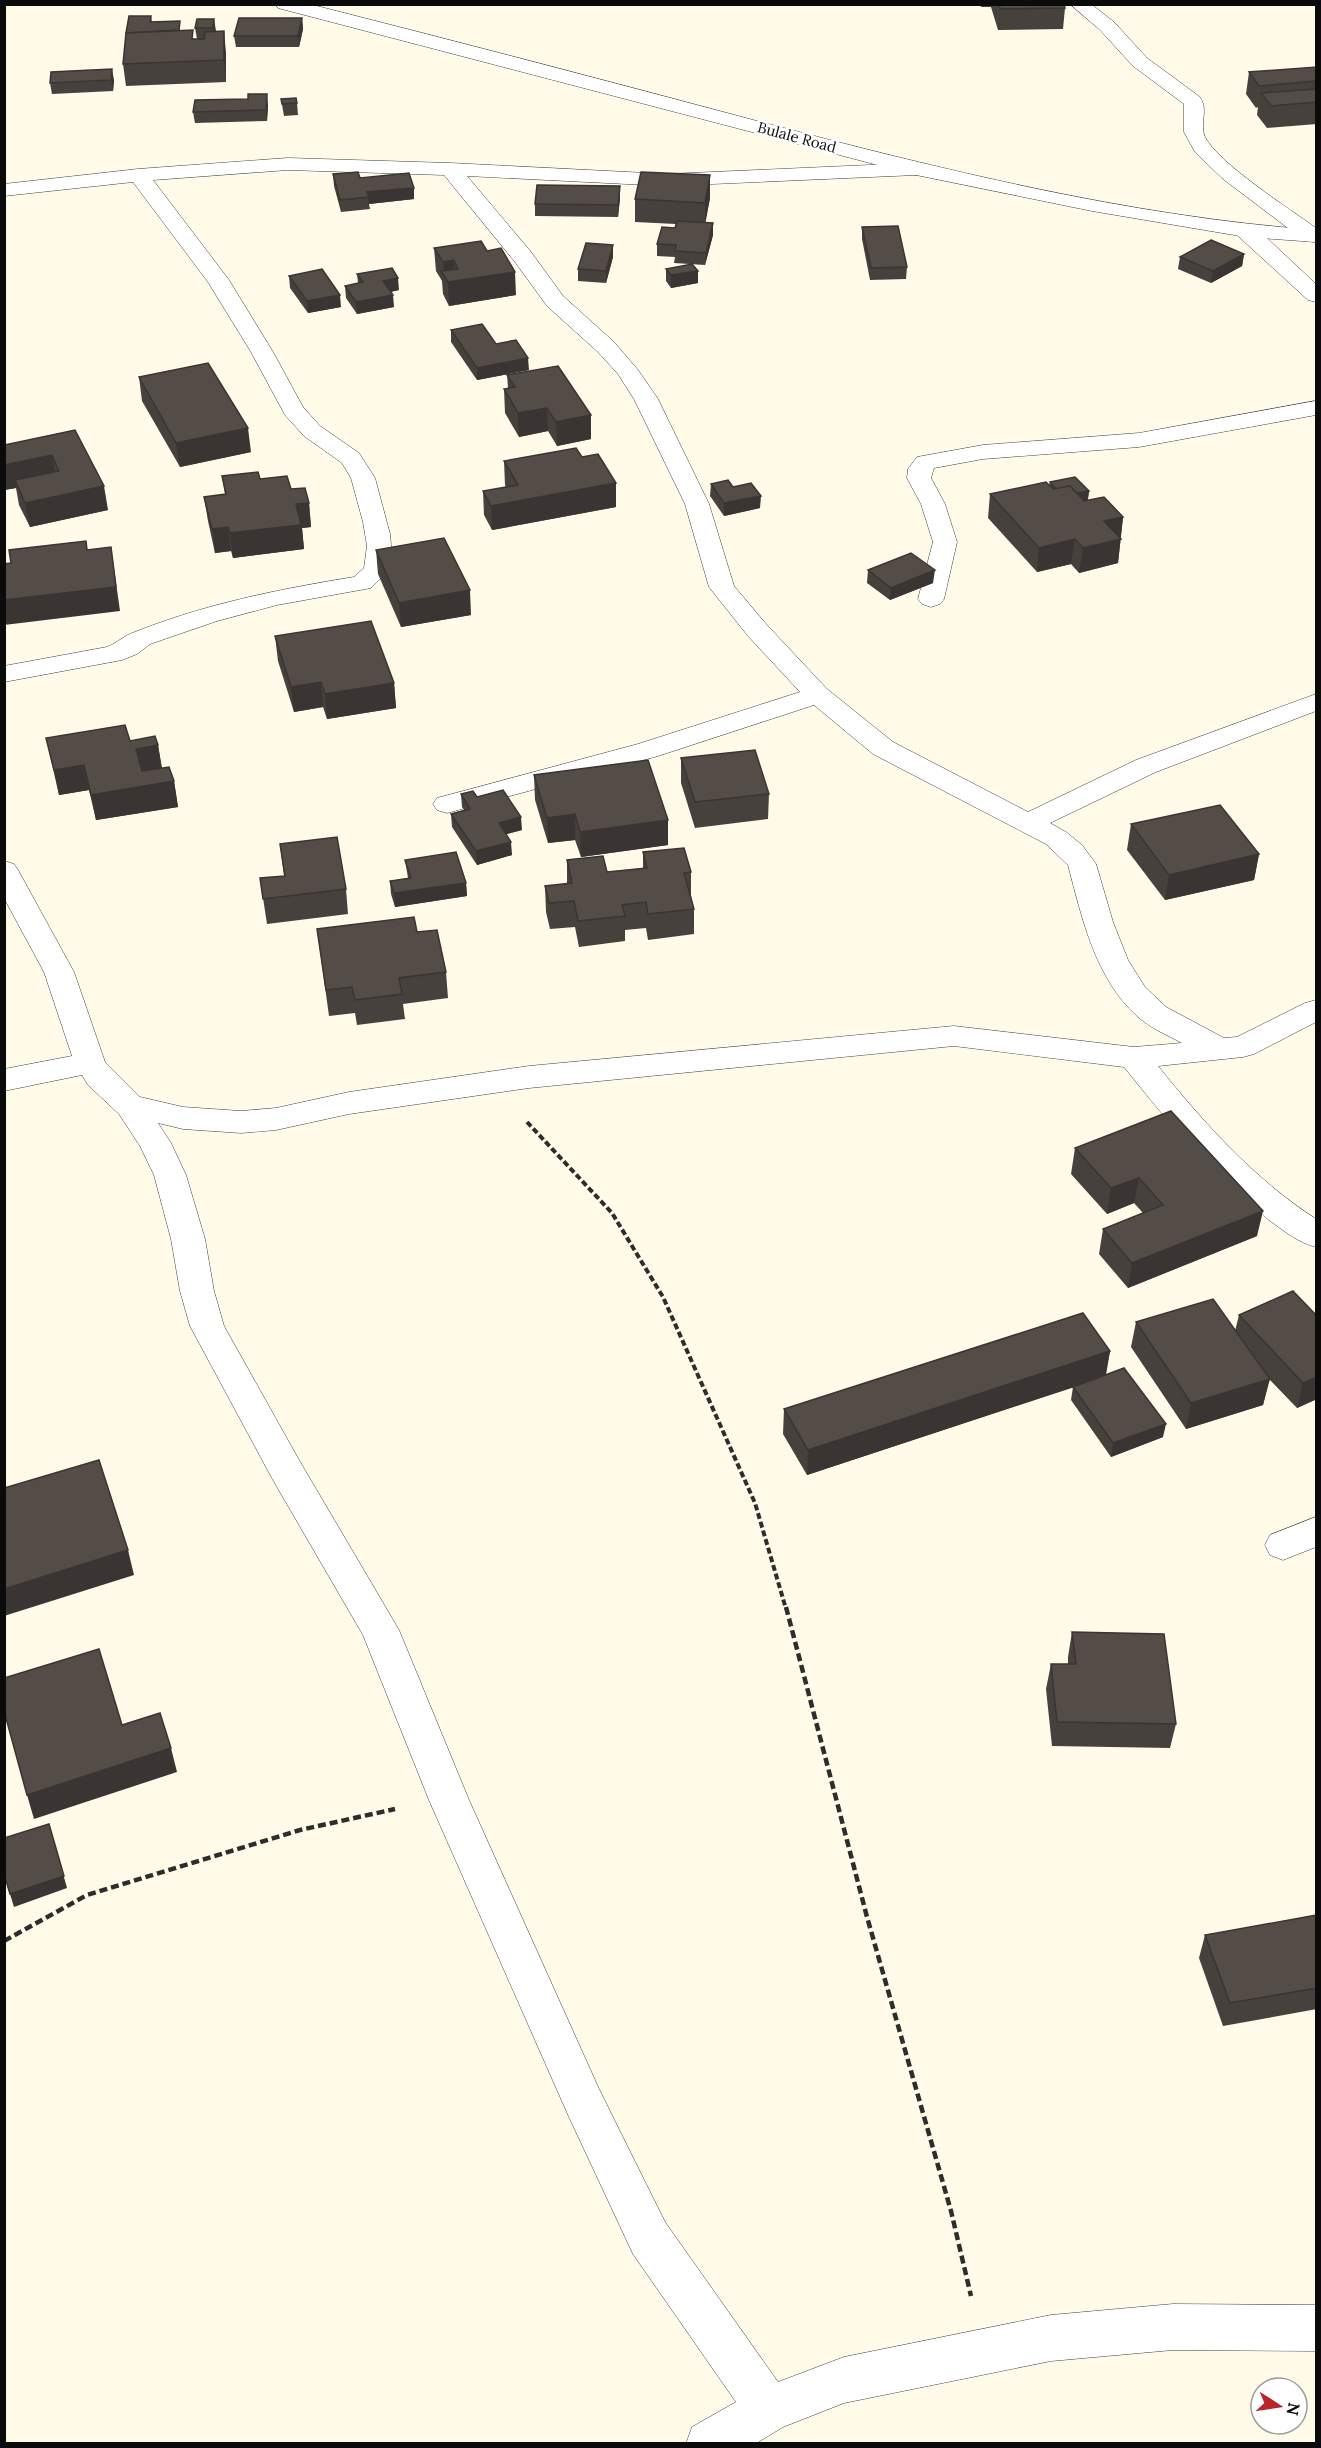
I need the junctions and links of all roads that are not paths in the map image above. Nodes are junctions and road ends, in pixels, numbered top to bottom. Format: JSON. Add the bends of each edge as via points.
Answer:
{"nodes":[{"id":1,"x":285,"y":4,"type":"edge"},
{"id":2,"x":1079,"y":4,"type":"edge"},
{"id":3,"x":450,"y":169,"type":"junction"},
{"id":4,"x":916,"y":169,"type":"junction"},
{"id":5,"x":138,"y":175,"type":"junction"},
{"id":6,"x":4,"y":190,"type":"edge"},
{"id":7,"x":1246,"y":231,"type":"junction"},
{"id":8,"x":1315,"y":236,"type":"edge"},
{"id":9,"x":1317,"y":295,"type":"edge"},
{"id":10,"x":1317,"y":408,"type":"edge"},
{"id":11,"x":931,"y":599,"type":"dead end"},
{"id":12,"x":4,"y":674,"type":"edge"},
{"id":13,"x":818,"y":695,"type":"junction"},
{"id":14,"x":1317,"y":702,"type":"edge"},
{"id":15,"x":447,"y":804,"type":"dead end"},
{"id":16,"x":1028,"y":823,"type":"junction"},
{"id":17,"x":4,"y":870,"type":"edge"},
{"id":18,"x":1317,"y":1010,"type":"edge"},
{"id":19,"x":1221,"y":1050,"type":"junction"},
{"id":20,"x":1134,"y":1058,"type":"junction"},
{"id":21,"x":90,"y":1063,"type":"junction"},
{"id":22,"x":4,"y":1080,"type":"edge"},
{"id":23,"x":130,"y":1106,"type":"junction"},
{"id":24,"x":1317,"y":1235,"type":"edge"},
{"id":25,"x":1317,"y":1532,"type":"edge"},
{"id":26,"x":1283,"y":1545,"type":"dead end"},
{"id":27,"x":1317,"y":2328,"type":"edge"},
{"id":28,"x":769,"y":2409,"type":"junction"},
{"id":29,"x":709,"y":2444,"type":"edge"}],
"edges":[{"from":1,"to":4,"type":"street","name":"Bulale Road"},
{"from":2,"to":8,"type":"street","via":[[1107,26],[1140,62],[1193,100],[1194,134],[1216,161]]},
{"from":3,"to":4,"type":"street","via":[[667,180]]},
{"from":3,"to":5,"type":"street","via":[[288,164]]},
{"from":3,"to":13,"type":"street","via":[[555,301],[627,370],[646,399],[697,504],[722,587]]},
{"from":4,"to":7,"type":"street","name":"Bulale Road"},
{"from":5,"to":6,"type":"street"},
{"from":5,"to":12,"type":"street","via":[[218,280],[293,410],[312,432],[358,467],[380,549],[378,565],[362,583],[275,598],[208,616],[141,638],[113,654]]},
{"from":7,"to":8,"type":"street","name":"Bulale Road"},
{"from":7,"to":9,"type":"street"},
{"from":10,"to":11,"type":"street","via":[[1139,440],[983,452],[926,462],[920,469],[920,478],[945,542]]},
{"from":13,"to":15,"type":"street","via":[[648,750]]},
{"from":13,"to":16,"type":"street","via":[[883,748]]},
{"from":14,"to":16,"type":"street","via":[[1146,766]]},
{"from":16,"to":19,"type":"street","via":[[1072,850],[1082,864],[1112,961],[1129,988],[1149,1010]]},
{"from":17,"to":21,"type":"street","via":[[59,972]]},
{"from":18,"to":19,"type":"street","via":[[1243,1047]]},
{"from":19,"to":20,"type":"street"},
{"from":20,"to":23,"type":"street","via":[[954,1036],[488,1083],[241,1122],[183,1118]]},
{"from":20,"to":24,"type":"street","via":[[1190,1127],[1242,1179],[1292,1221]]},
{"from":21,"to":22,"type":"street"},
{"from":21,"to":23,"type":"street"},
{"from":23,"to":28,"type":"street","via":[[155,1143],[170,1175],[207,1326],[380,1630],[449,1800],[649,2238]]},
{"from":25,"to":26,"type":"street"},
{"from":27,"to":28,"type":"street","via":[[1173,2327],[1051,2338],[844,2380]]},
{"from":28,"to":29,"type":"street"}]}
